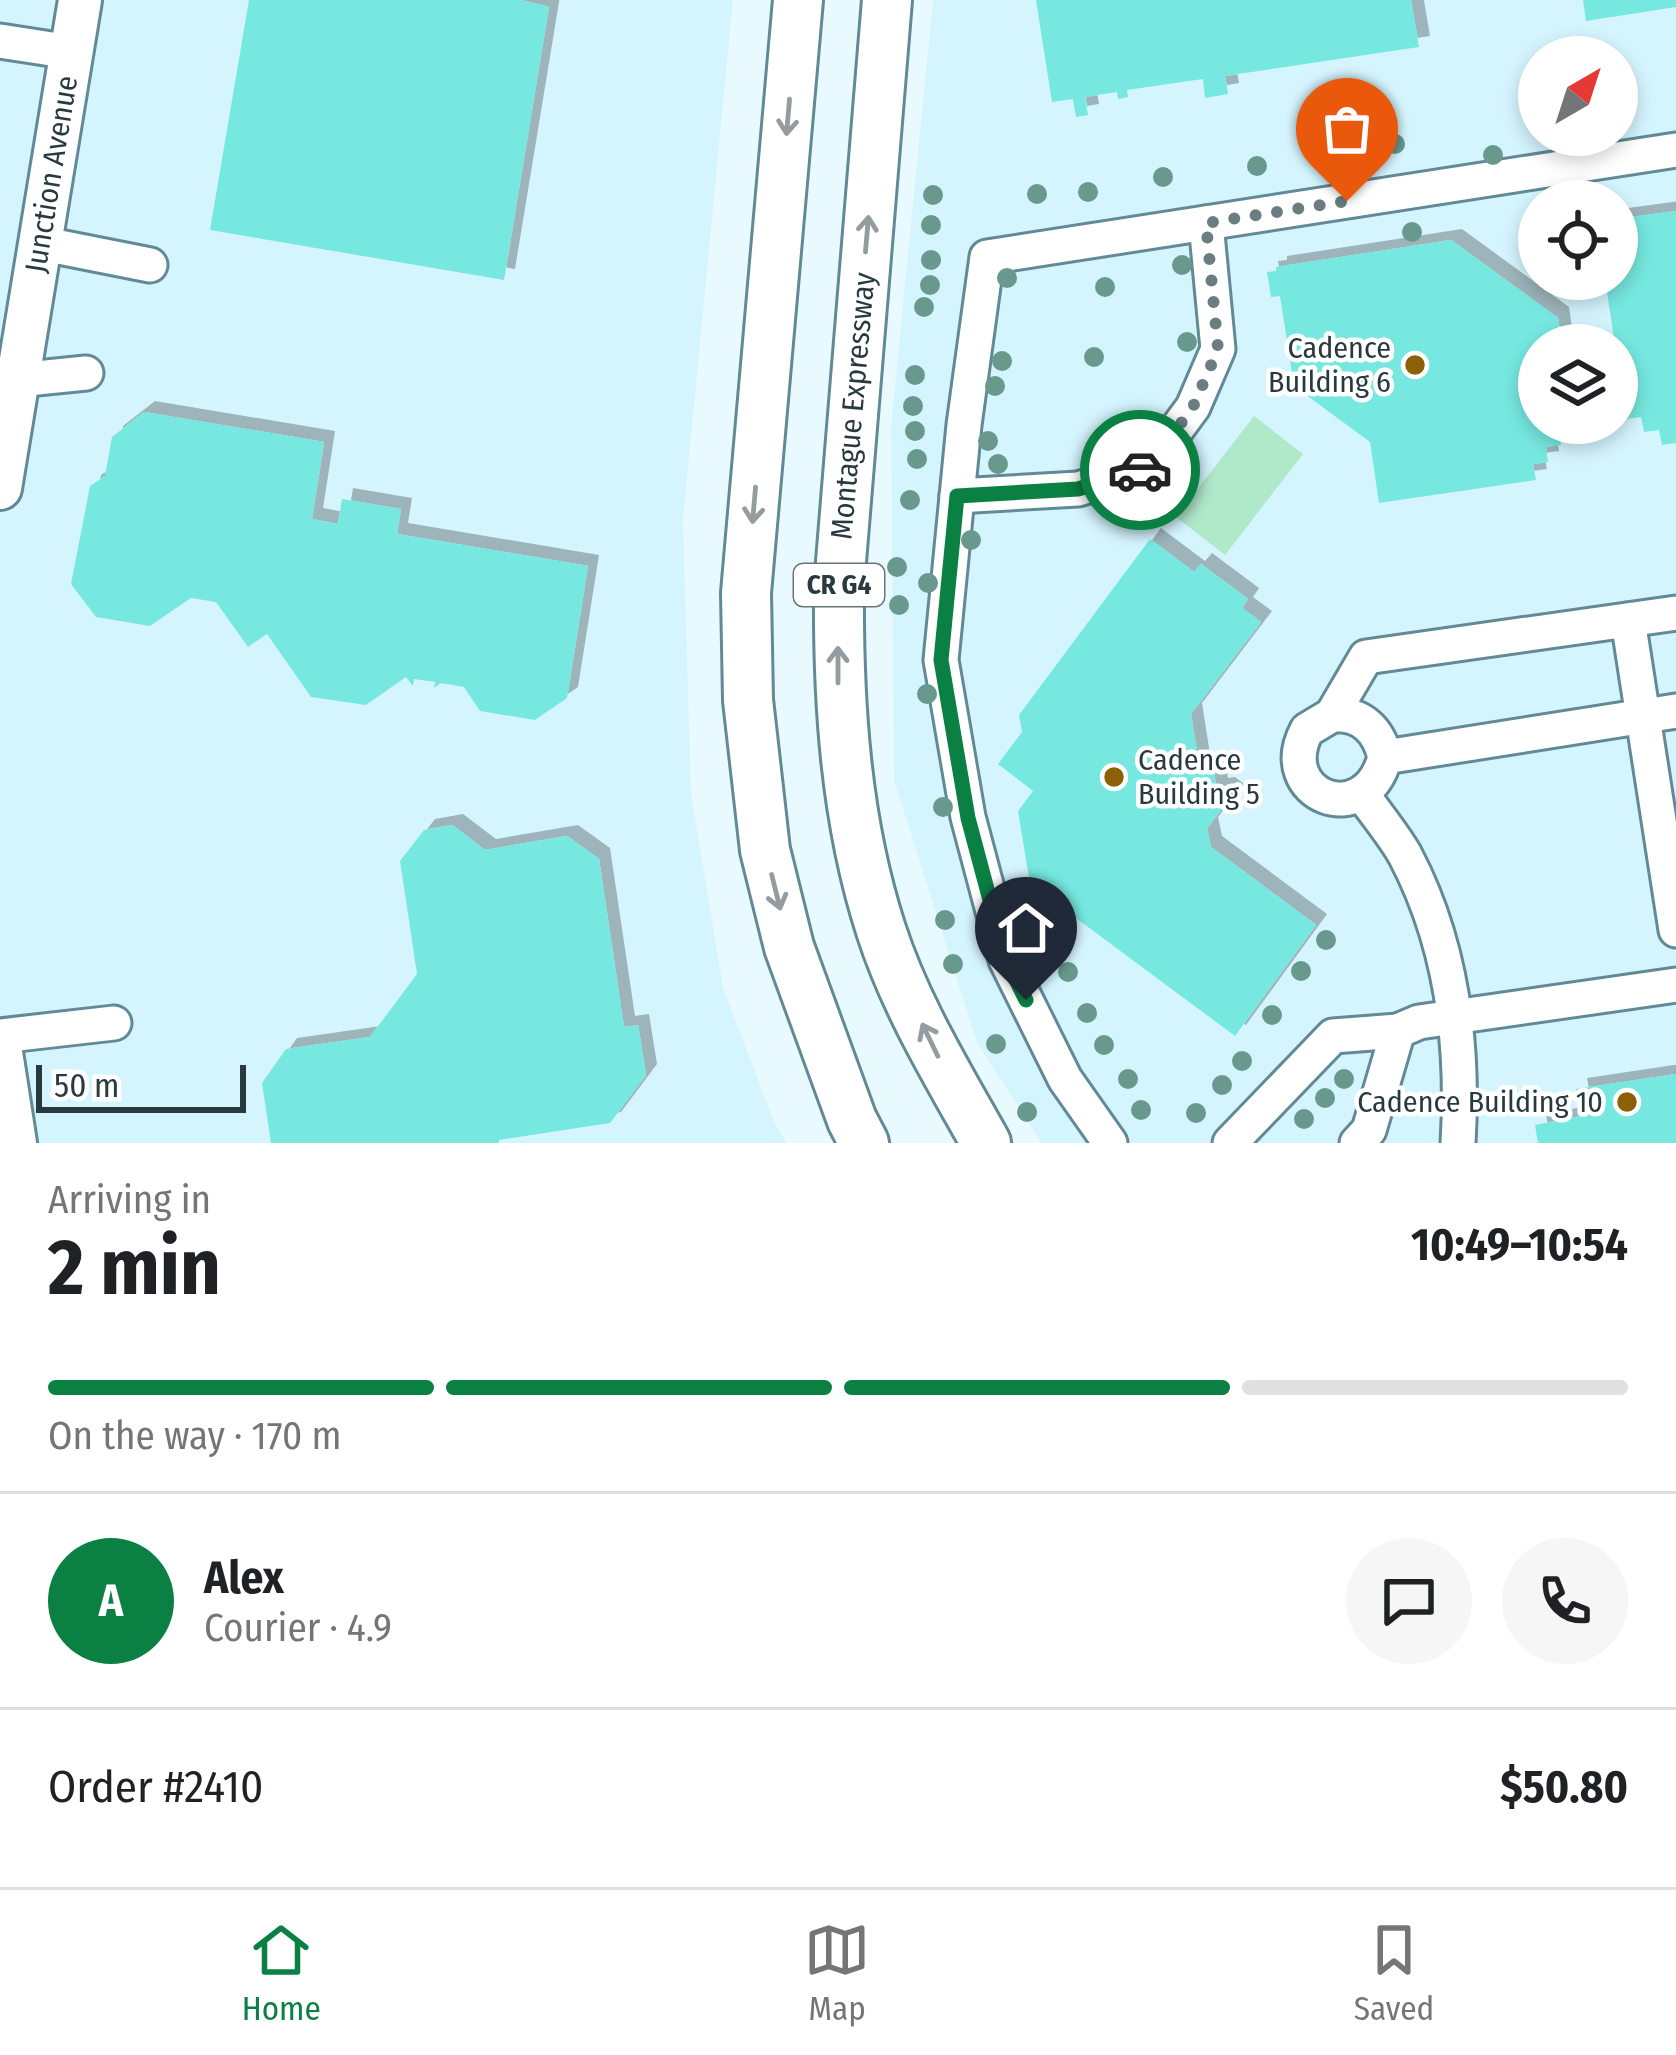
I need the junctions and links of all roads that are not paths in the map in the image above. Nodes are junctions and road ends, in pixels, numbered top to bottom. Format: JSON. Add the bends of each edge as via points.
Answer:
{"nodes":[{"id":1,"x":80,"y":0,"type":"edge"},
{"id":2,"x":798,"y":0,"type":"edge"},
{"id":3,"x":886,"y":0,"type":"edge"},
{"id":4,"x":0,"y":41,"type":"edge"},
{"id":5,"x":71,"y":52,"type":"junction"},
{"id":6,"x":1676,"y":150,"type":"edge"},
{"id":7,"x":1206,"y":223,"type":"junction"},
{"id":8,"x":39,"y":243,"type":"junction"},
{"id":9,"x":150,"y":265,"type":"dead end"},
{"id":10,"x":86,"y":373,"type":"dead end"},
{"id":11,"x":17,"y":380,"type":"junction"},
{"id":12,"x":0,"y":488,"type":"edge"},
{"id":13,"x":957,"y":496,"type":"junction"},
{"id":14,"x":1676,"y":613,"type":"edge"},
{"id":15,"x":1628,"y":620,"type":"junction"},
{"id":16,"x":1659,"y":714,"type":"edge"},
{"id":17,"x":1332,"y":715,"type":"junction"},
{"id":18,"x":1385,"y":757,"type":"junction"},
{"id":19,"x":1362,"y":794,"type":"junction"},
{"id":20,"x":1676,"y":930,"type":"edge"},
{"id":21,"x":1676,"y":985,"type":"edge"},
{"id":22,"x":1455,"y":1017,"type":"junction"},
{"id":23,"x":114,"y":1022,"type":"dead end"},
{"id":24,"x":1397,"y":1031,"type":"junction"},
{"id":25,"x":0,"y":1036,"type":"edge"},
{"id":26,"x":0,"y":1046,"type":"edge"},
{"id":27,"x":15,"y":1143,"type":"edge"},
{"id":28,"x":864,"y":1143,"type":"edge"},
{"id":29,"x":986,"y":1143,"type":"edge"},
{"id":30,"x":1110,"y":1143,"type":"edge"},
{"id":31,"x":1230,"y":1143,"type":"edge"},
{"id":32,"x":1357,"y":1143,"type":"edge"},
{"id":33,"x":1458,"y":1143,"type":"edge"}],
"edges":[{"from":1,"to":5,"type":"main road","name":"Junction Avenue"},
{"from":2,"to":28,"type":"highway","one_way":true,"via":[[746,592],[748,700],[765,850],[789,947]]},
{"from":29,"to":3,"type":"highway","name":"Montague Expressway","number":"CR G4","one_way":true,"via":[[928,1040],[881,932],[856,833],[838,681]]},
{"from":4,"to":5,"type":"lane"},
{"from":5,"to":8,"type":"main road","name":"Junction Avenue"},
{"from":6,"to":7,"type":"lane"},
{"from":7,"to":13,"type":"lane","via":[[1218,349],[1193,407],[1148,468],[1078,489]]},
{"from":7,"to":13,"type":"lane","via":[[987,257]]},
{"from":8,"to":9,"type":"lane"},
{"from":8,"to":11,"type":"main road","name":"Junction Avenue"},
{"from":10,"to":11,"type":"lane"},
{"from":11,"to":12,"type":"main road","name":"Junction Avenue"},
{"from":13,"to":30,"type":"lane","via":[[941,660],[968,818],[1006,960],[1065,1078]]},
{"from":14,"to":15,"type":"lane"},
{"from":15,"to":16,"type":"lane"},
{"from":15,"to":17,"type":"lane","via":[[1366,658]]},
{"from":16,"to":18,"type":"lane"},
{"from":16,"to":20,"type":"lane"},
{"from":17,"to":18,"type":"lane","via":[[1368,724]]},
{"from":17,"to":19,"type":"lane","via":[[1299,744],[1300,773],[1317,793]]},
{"from":18,"to":19,"type":"lane"},
{"from":19,"to":22,"type":"lane","via":[[1403,852],[1438,930]]},
{"from":21,"to":22,"type":"lane"},
{"from":22,"to":24,"type":"lane"},
{"from":22,"to":33,"type":"lane"},
{"from":23,"to":25,"type":"lane"},
{"from":24,"to":31,"type":"lane","via":[[1333,1036]]},
{"from":24,"to":32,"type":"lane","via":[[1369,1130]]},
{"from":26,"to":27,"type":"main road"}]}
